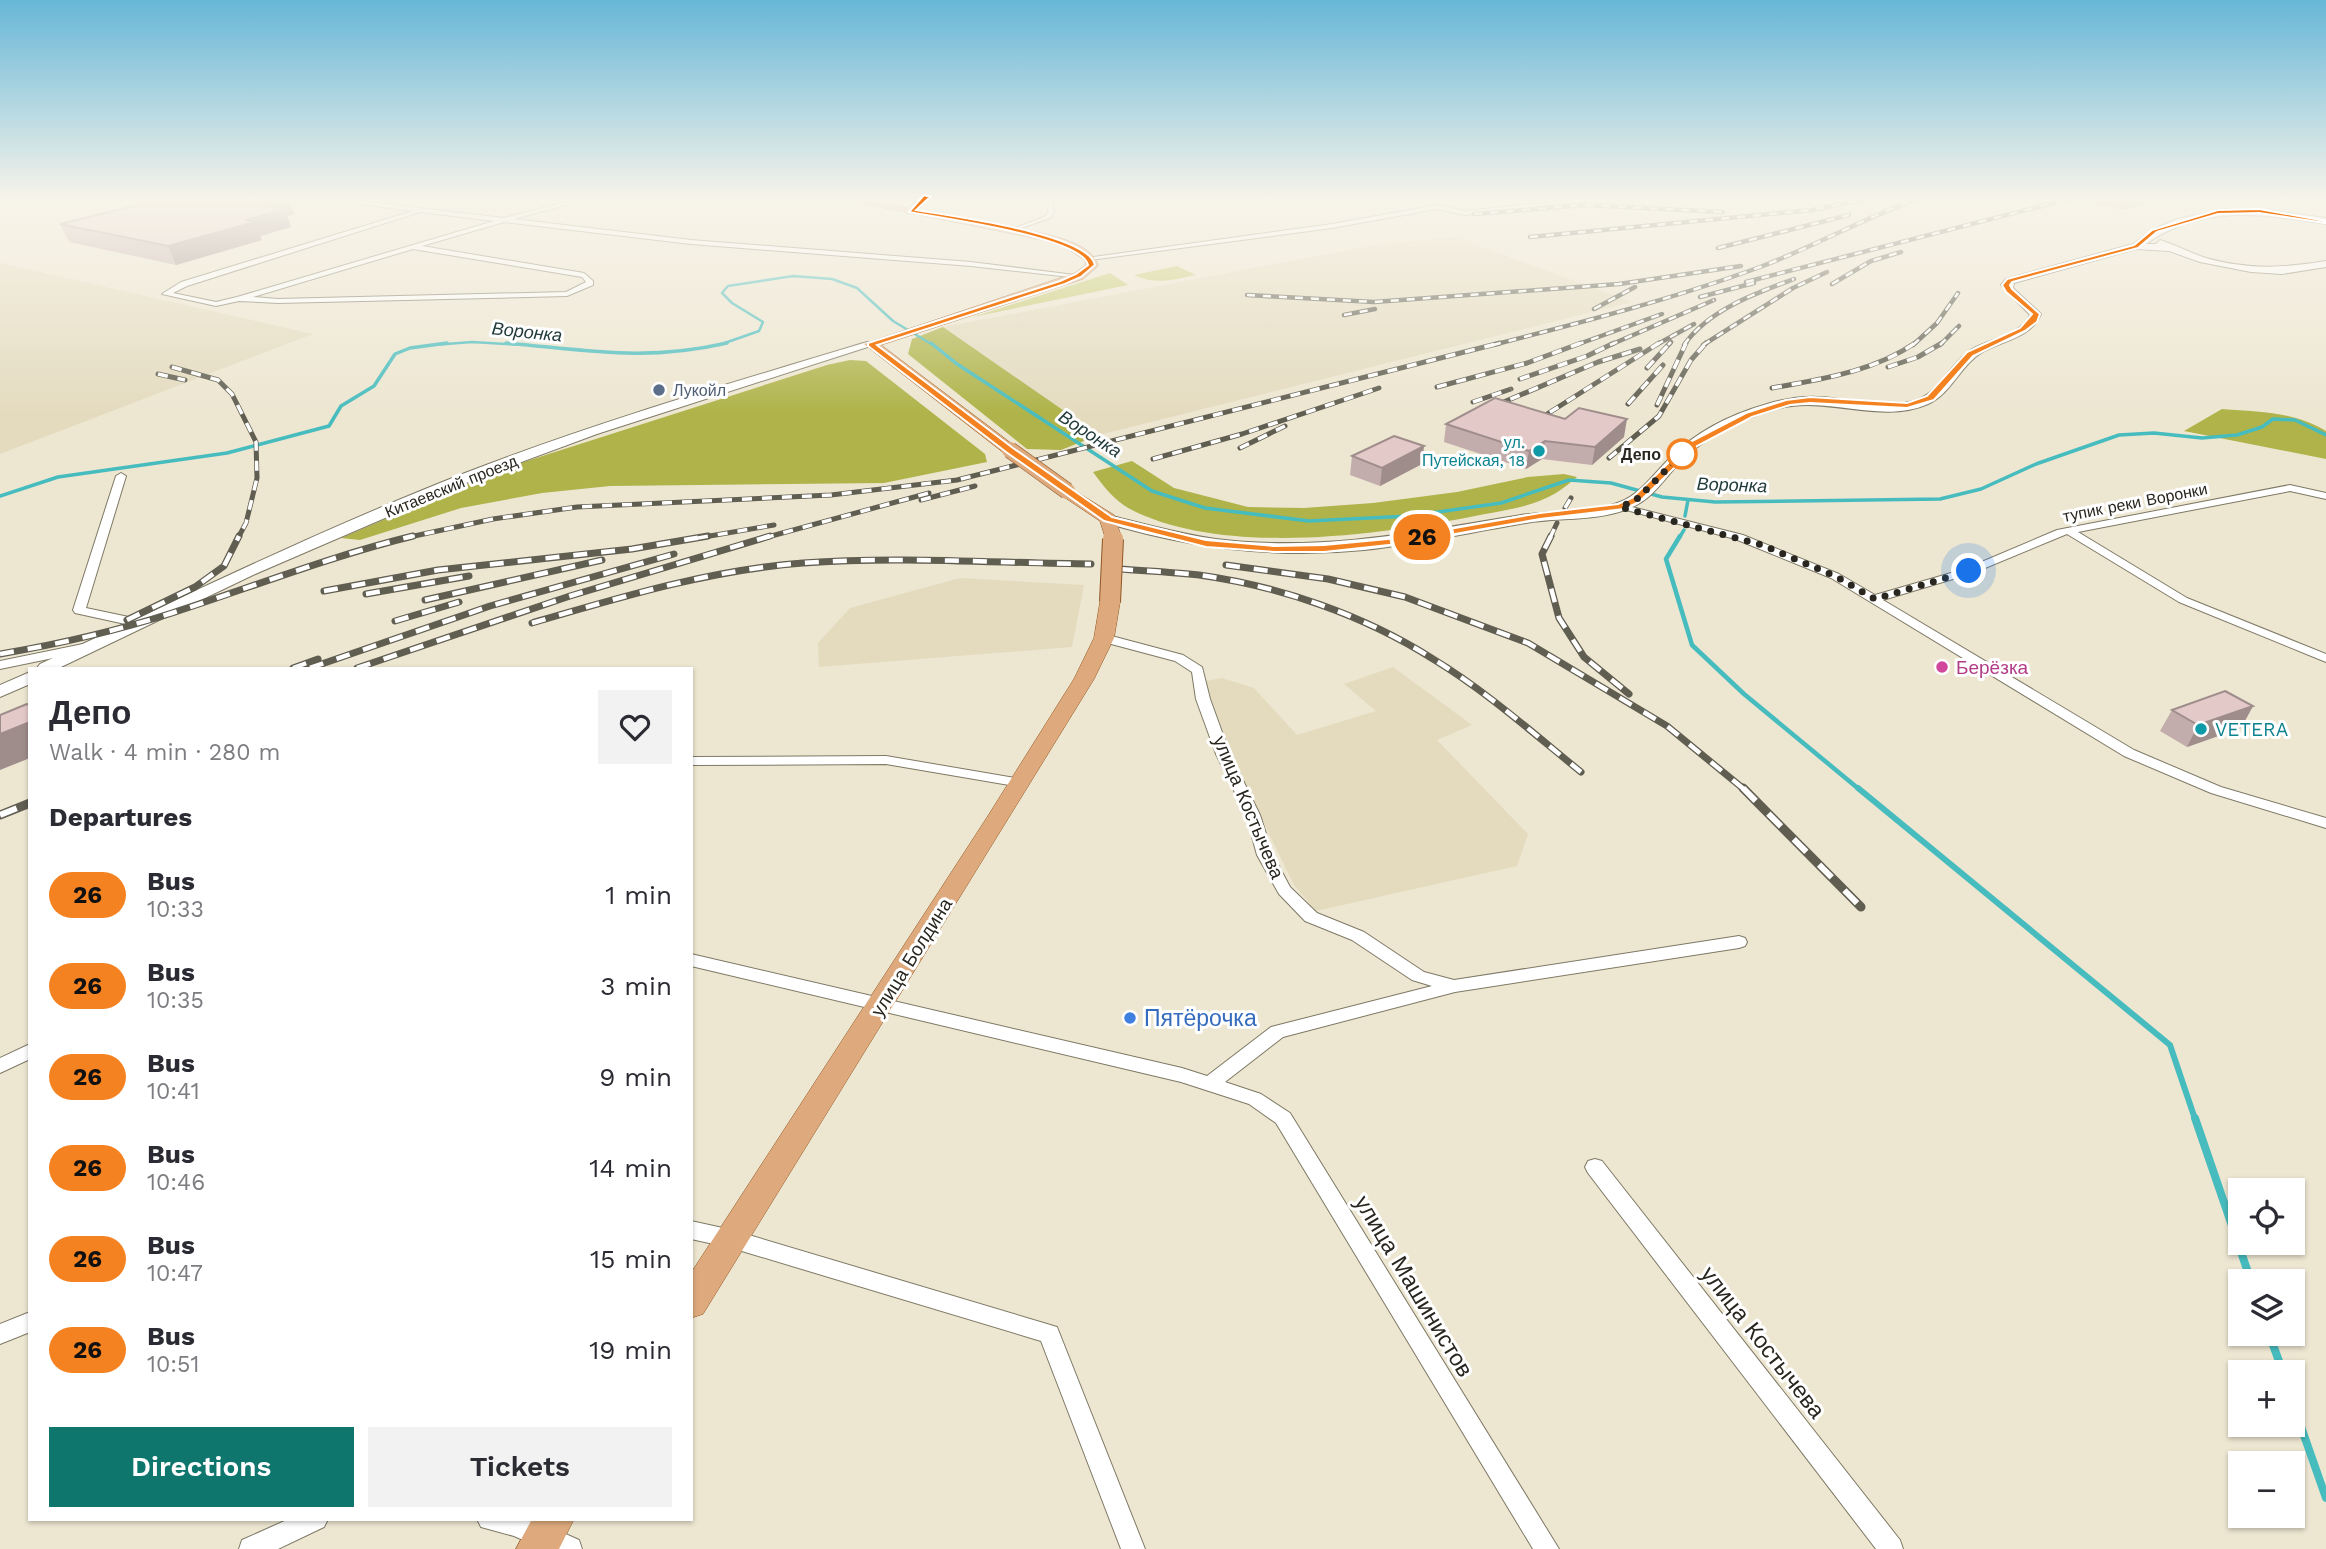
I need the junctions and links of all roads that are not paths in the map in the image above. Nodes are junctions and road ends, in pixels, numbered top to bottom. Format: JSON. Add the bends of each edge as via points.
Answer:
{"nodes":[{"id":1,"x":232,"y":269,"type":"edge"},
{"id":2,"x":338,"y":269,"type":"edge"},
{"id":3,"x":549,"y":269,"type":"edge"},
{"id":4,"x":1019,"y":269,"type":"edge"},
{"id":5,"x":1087,"y":269,"type":"edge"},
{"id":6,"x":2052,"y":269,"type":"edge"},
{"id":7,"x":2263,"y":269,"type":"edge"},
{"id":8,"x":2294,"y":269,"type":"edge"},
{"id":9,"x":1079,"y":276,"type":"junction"},
{"id":10,"x":239,"y":299,"type":"junction"},
{"id":11,"x":871,"y":344,"type":"junction"},
{"id":12,"x":121,"y":476,"type":"dead end"},
{"id":13,"x":2326,"y":496,"type":"edge"},
{"id":14,"x":1620,"y":507,"type":"junction"},
{"id":15,"x":1108,"y":519,"type":"junction"},
{"id":16,"x":2069,"y":530,"type":"junction"},
{"id":17,"x":1875,"y":599,"type":"junction"},
{"id":18,"x":139,"y":623,"type":"junction"},
{"id":19,"x":1104,"y":638,"type":"junction"},
{"id":20,"x":88,"y":648,"type":"junction"},
{"id":21,"x":2326,"y":658,"type":"edge"},
{"id":22,"x":0,"y":665,"type":"edge"},
{"id":23,"x":48,"y":667,"type":"edge"},
{"id":24,"x":28,"y":678,"type":"edge"},
{"id":25,"x":0,"y":692,"type":"edge"},
{"id":26,"x":693,"y":761,"type":"edge"},
{"id":27,"x":1021,"y":783,"type":"junction"},
{"id":28,"x":2326,"y":823,"type":"edge"},
{"id":29,"x":1739,"y":942,"type":"dead end"},
{"id":30,"x":693,"y":960,"type":"edge"},
{"id":31,"x":1455,"y":986,"type":"junction"},
{"id":32,"x":882,"y":1003,"type":"junction"},
{"id":33,"x":28,"y":1052,"type":"edge"},
{"id":34,"x":0,"y":1066,"type":"edge"},
{"id":35,"x":1210,"y":1084,"type":"junction"},
{"id":36,"x":1595,"y":1167,"type":"dead end"},
{"id":37,"x":693,"y":1230,"type":"edge"},
{"id":38,"x":732,"y":1239,"type":"junction"},
{"id":39,"x":693,"y":1300,"type":"edge"},
{"id":40,"x":28,"y":1323,"type":"edge"},
{"id":41,"x":0,"y":1334,"type":"edge"},
{"id":42,"x":312,"y":1521,"type":"edge"},
{"id":43,"x":500,"y":1521,"type":"edge"},
{"id":44,"x":551,"y":1539,"type":"edge"},
{"id":45,"x":251,"y":1549,"type":"edge"},
{"id":46,"x":1133,"y":1549,"type":"edge"},
{"id":47,"x":1547,"y":1549,"type":"edge"},
{"id":48,"x":1891,"y":1549,"type":"edge"}],
"edges":[{"from":1,"to":10,"type":"street","via":[[166,294],[216,304]]},
{"from":2,"to":10,"type":"street"},
{"from":3,"to":10,"type":"street","via":[[584,275],[590,283],[567,294]]},
{"from":4,"to":9,"type":"street"},
{"from":5,"to":9,"type":"main road"},
{"from":6,"to":14,"type":"street","via":[[2006,285],[2036,314],[2034,320],[1970,354],[1930,398],[1907,405],[1810,400],[1772,407],[1693,444],[1636,500]]},
{"from":7,"to":8,"type":"street"},
{"from":9,"to":11,"type":"main road"},
{"from":11,"to":15,"type":"main road","bridge":true},
{"from":11,"to":18,"type":"street","name":"Китаевский проезд","via":[[592,431],[480,473]]},
{"from":12,"to":18,"type":"street","via":[[79,610]]},
{"from":13,"to":16,"type":"street","name":"тупик реки Воронки","via":[[2290,488]]},
{"from":14,"to":15,"type":"street","via":[[1350,547],[1274,549],[1206,544]]},
{"from":14,"to":17,"type":"street","via":[[1762,545],[1835,576]]},
{"from":15,"to":19,"type":"main road","name":"улица Болдина","bridge":true,"via":[[1113,539]]},
{"from":16,"to":17,"type":"street","name":"тупик реки Воронки","via":[[1969,571]]},
{"from":16,"to":21,"type":"street","via":[[2183,600]]},
{"from":17,"to":28,"type":"street","via":[[2129,753],[2216,790]]},
{"from":18,"to":20,"type":"street","name":"Китаевский проезд"},
{"from":19,"to":27,"type":"main road","name":"улица Болдина"},
{"from":19,"to":31,"type":"street","name":"улица Костычева","via":[[1179,658],[1198,670],[1203,699],[1253,815],[1265,855],[1284,890],[1311,917],[1358,936],[1418,976]]},
{"from":20,"to":22,"type":"street"},
{"from":20,"to":23,"type":"street","name":"Китаевский проезд"},
{"from":24,"to":25,"type":"street"},
{"from":26,"to":27,"type":"street","via":[[886,760]]},
{"from":27,"to":32,"type":"main road","name":"улица Болдина"},
{"from":29,"to":31,"type":"street"},
{"from":30,"to":32,"type":"street","name":"улица Машинистов"},
{"from":31,"to":35,"type":"street","via":[[1277,1031]]},
{"from":32,"to":35,"type":"street","name":"улица Машинистов"},
{"from":32,"to":38,"type":"main road","name":"улица Болдина"},
{"from":33,"to":34,"type":"street"},
{"from":35,"to":47,"type":"street","name":"улица Машинистов","via":[[1255,1099],[1283,1118]]},
{"from":36,"to":48,"type":"street","name":"улица Костычева"},
{"from":37,"to":38,"type":"street"},
{"from":38,"to":39,"type":"main road","name":"улица Болдина"},
{"from":38,"to":46,"type":"street","via":[[1049,1334]]},
{"from":40,"to":41,"type":"street"},
{"from":42,"to":45,"type":"street"},
{"from":43,"to":44,"type":"street"}]}
